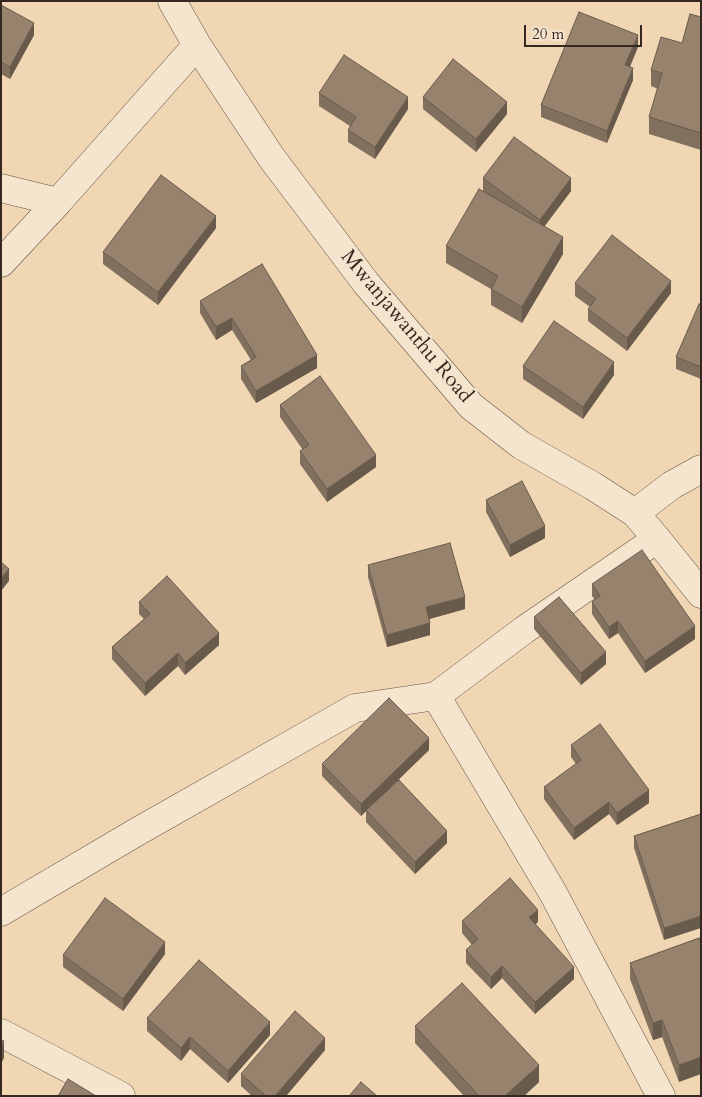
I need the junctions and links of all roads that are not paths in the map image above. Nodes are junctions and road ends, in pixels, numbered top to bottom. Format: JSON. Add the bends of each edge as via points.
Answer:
{"nodes":[{"id":1,"x":172,"y":1,"type":"edge"},
{"id":2,"x":196,"y":45,"type":"junction"},
{"id":3,"x":1,"y":188,"type":"edge"},
{"id":4,"x":58,"y":202,"type":"junction"},
{"id":5,"x":1,"y":263,"type":"edge"},
{"id":6,"x":701,"y":469,"type":"edge"},
{"id":7,"x":635,"y":513,"type":"junction"},
{"id":8,"x":657,"y":539,"type":"junction"},
{"id":9,"x":701,"y":594,"type":"edge"},
{"id":10,"x":436,"y":696,"type":"junction"},
{"id":11,"x":1,"y":912,"type":"edge"},
{"id":12,"x":1,"y":1033,"type":"edge"},
{"id":13,"x":121,"y":1096,"type":"edge"},
{"id":14,"x":661,"y":1096,"type":"edge"}],
"edges":[{"from":1,"to":2,"type":"street","name":"Mwanjawanthu Road"},
{"from":2,"to":4,"type":"street"},
{"from":2,"to":7,"type":"street","name":"Mwanjawanthu Road","via":[[271,157],[366,283],[471,406],[521,445]]},
{"from":3,"to":4,"type":"street"},
{"from":4,"to":5,"type":"street"},
{"from":6,"to":7,"type":"street","via":[[672,485]]},
{"from":7,"to":8,"type":"street","name":"Mwanjawanthu Road"},
{"from":8,"to":9,"type":"street","name":"Mwanjawanthu Road"},
{"from":8,"to":10,"type":"street","via":[[524,630]]},
{"from":10,"to":11,"type":"street","via":[[355,708]]},
{"from":10,"to":14,"type":"street","via":[[554,893]]},
{"from":12,"to":13,"type":"street"}]}
